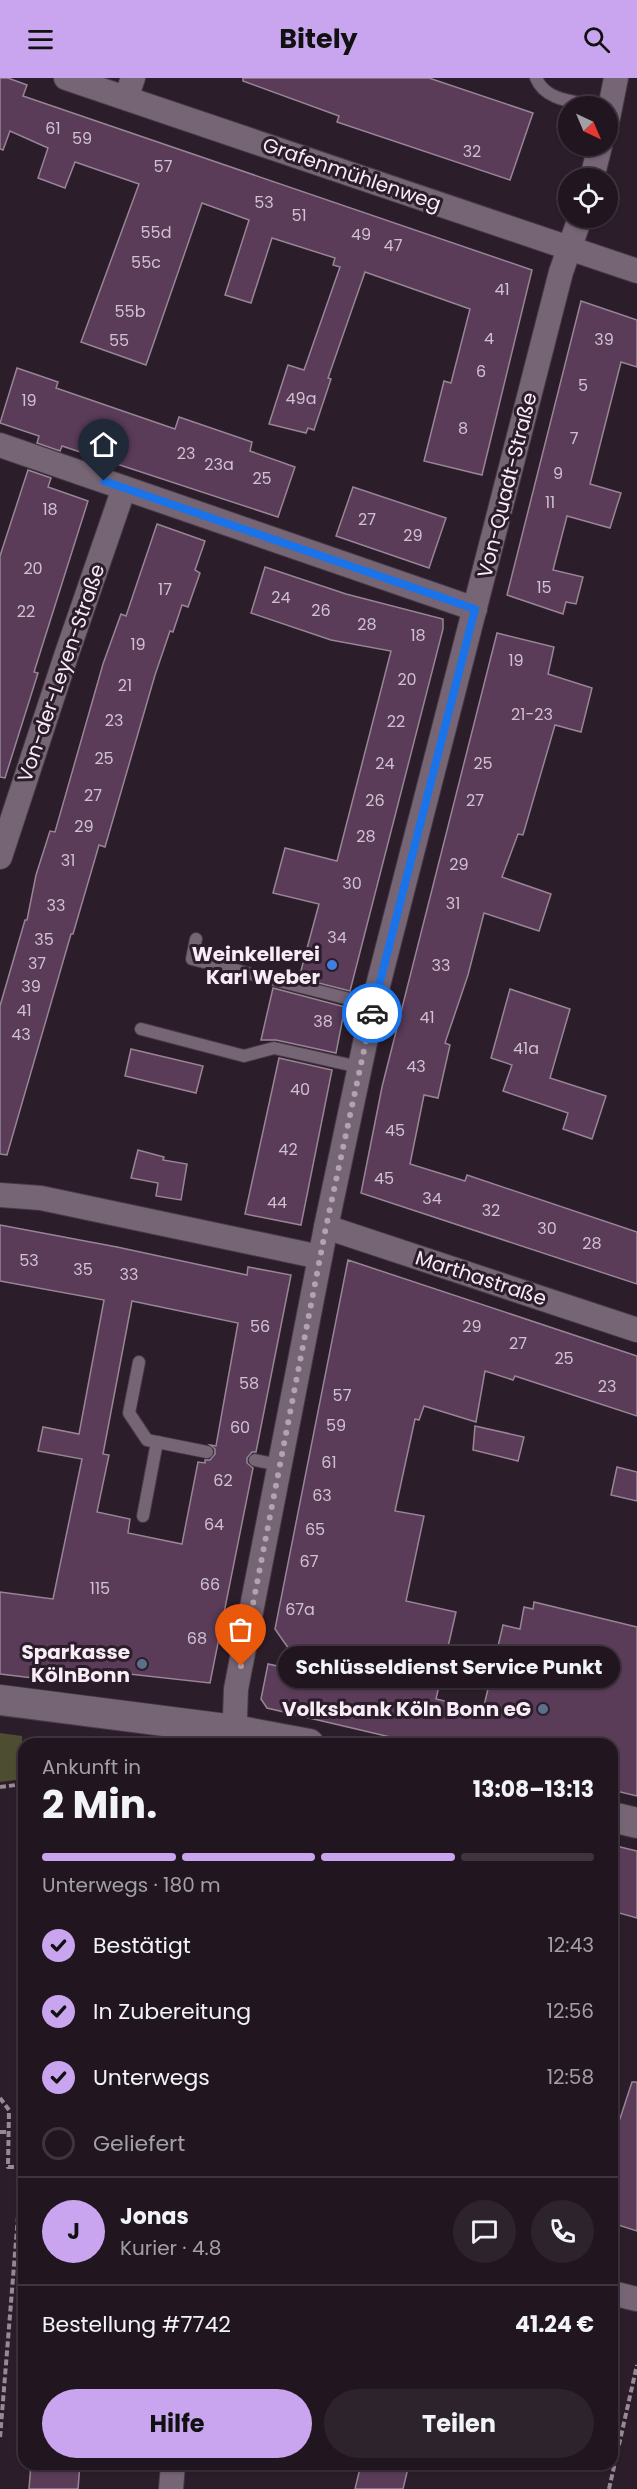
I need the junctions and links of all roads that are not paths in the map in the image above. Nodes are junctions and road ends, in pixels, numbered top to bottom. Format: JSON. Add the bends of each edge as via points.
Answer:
{"nodes":[{"id":1,"x":66,"y":78,"type":"edge"},
{"id":2,"x":536,"y":78,"type":"edge"},
{"id":3,"x":616,"y":78,"type":"edge"},
{"id":4,"x":129,"y":88,"type":"edge"},
{"id":5,"x":610,"y":96,"type":"edge"},
{"id":6,"x":558,"y":98,"type":"edge"},
{"id":7,"x":577,"y":228,"type":"edge"},
{"id":8,"x":570,"y":248,"type":"junction"},
{"id":9,"x":637,"y":271,"type":"edge"},
{"id":10,"x":0,"y":446,"type":"edge"},
{"id":11,"x":124,"y":488,"type":"junction"},
{"id":12,"x":475,"y":609,"type":"junction"},
{"id":13,"x":0,"y":857,"type":"edge"},
{"id":14,"x":196,"y":939,"type":"dead end"},
{"id":15,"x":373,"y":1005,"type":"junction"},
{"id":16,"x":141,"y":1029,"type":"dead end"},
{"id":17,"x":359,"y":1068,"type":"junction"},
{"id":18,"x":0,"y":1195,"type":"edge"},
{"id":19,"x":326,"y":1227,"type":"junction"},
{"id":20,"x":320,"y":1257,"type":"junction"},
{"id":21,"x":637,"y":1330,"type":"edge"},
{"id":22,"x":139,"y":1362,"type":"dead end"},
{"id":23,"x":157,"y":1442,"type":"junction"},
{"id":24,"x":207,"y":1452,"type":"dead end"},
{"id":25,"x":255,"y":1460,"type":"dead end"},
{"id":26,"x":279,"y":1465,"type":"junction"},
{"id":27,"x":143,"y":1516,"type":"dead end"},
{"id":28,"x":0,"y":1700,"type":"edge"},
{"id":29,"x":234,"y":1737,"type":"edge"},
{"id":30,"x":618,"y":1818,"type":"edge"},
{"id":31,"x":637,"y":1823,"type":"edge"},
{"id":32,"x":618,"y":2294,"type":"edge"},
{"id":33,"x":637,"y":2299,"type":"edge"},
{"id":34,"x":173,"y":2470,"type":"edge"},
{"id":35,"x":171,"y":2489,"type":"edge"}],
"edges":[{"from":1,"to":4,"type":"street","name":"Grafenmühlenweg"},
{"from":2,"to":6,"type":"lane","via":[[540,88]]},
{"from":3,"to":5,"type":"street"},
{"from":4,"to":8,"type":"street","name":"Grafenmühlenweg"},
{"from":7,"to":8,"type":"street","name":"Von-Quadt-Straße"},
{"from":8,"to":9,"type":"street","name":"Grafenmühlenweg"},
{"from":8,"to":12,"type":"street","name":"Von-Quadt-Straße"},
{"from":10,"to":11,"type":"street"},
{"from":11,"to":12,"type":"street"},
{"from":11,"to":13,"type":"street","name":"Von-der-Leyen-Straße"},
{"from":12,"to":15,"type":"street","name":"Von-Quadt-Straße"},
{"from":14,"to":15,"type":"lane","via":[[192,959]]},
{"from":15,"to":17,"type":"street","name":"Von-Quadt-Straße"},
{"from":16,"to":17,"type":"lane","via":[[243,1056],[274,1048]]},
{"from":17,"to":19,"type":"street","name":"Von-Quadt-Straße"},
{"from":18,"to":20,"type":"street","via":[[40,1198]]},
{"from":19,"to":20,"type":"street","name":"Von-Quadt-Straße"},
{"from":19,"to":21,"type":"street","name":"Marthastraße"},
{"from":20,"to":26,"type":"street","name":"Von-Quadt-Straße"},
{"from":22,"to":23,"type":"lane","via":[[129,1413],[147,1440]]},
{"from":23,"to":24,"type":"lane"},
{"from":23,"to":27,"type":"lane"},
{"from":25,"to":26,"type":"lane"},
{"from":26,"to":29,"type":"street","name":"Von-Quadt-Straße","via":[[236,1689]]},
{"from":28,"to":29,"type":"street"},
{"from":30,"to":31,"type":"street"},
{"from":32,"to":33,"type":"street"},
{"from":34,"to":35,"type":"street"}]}
